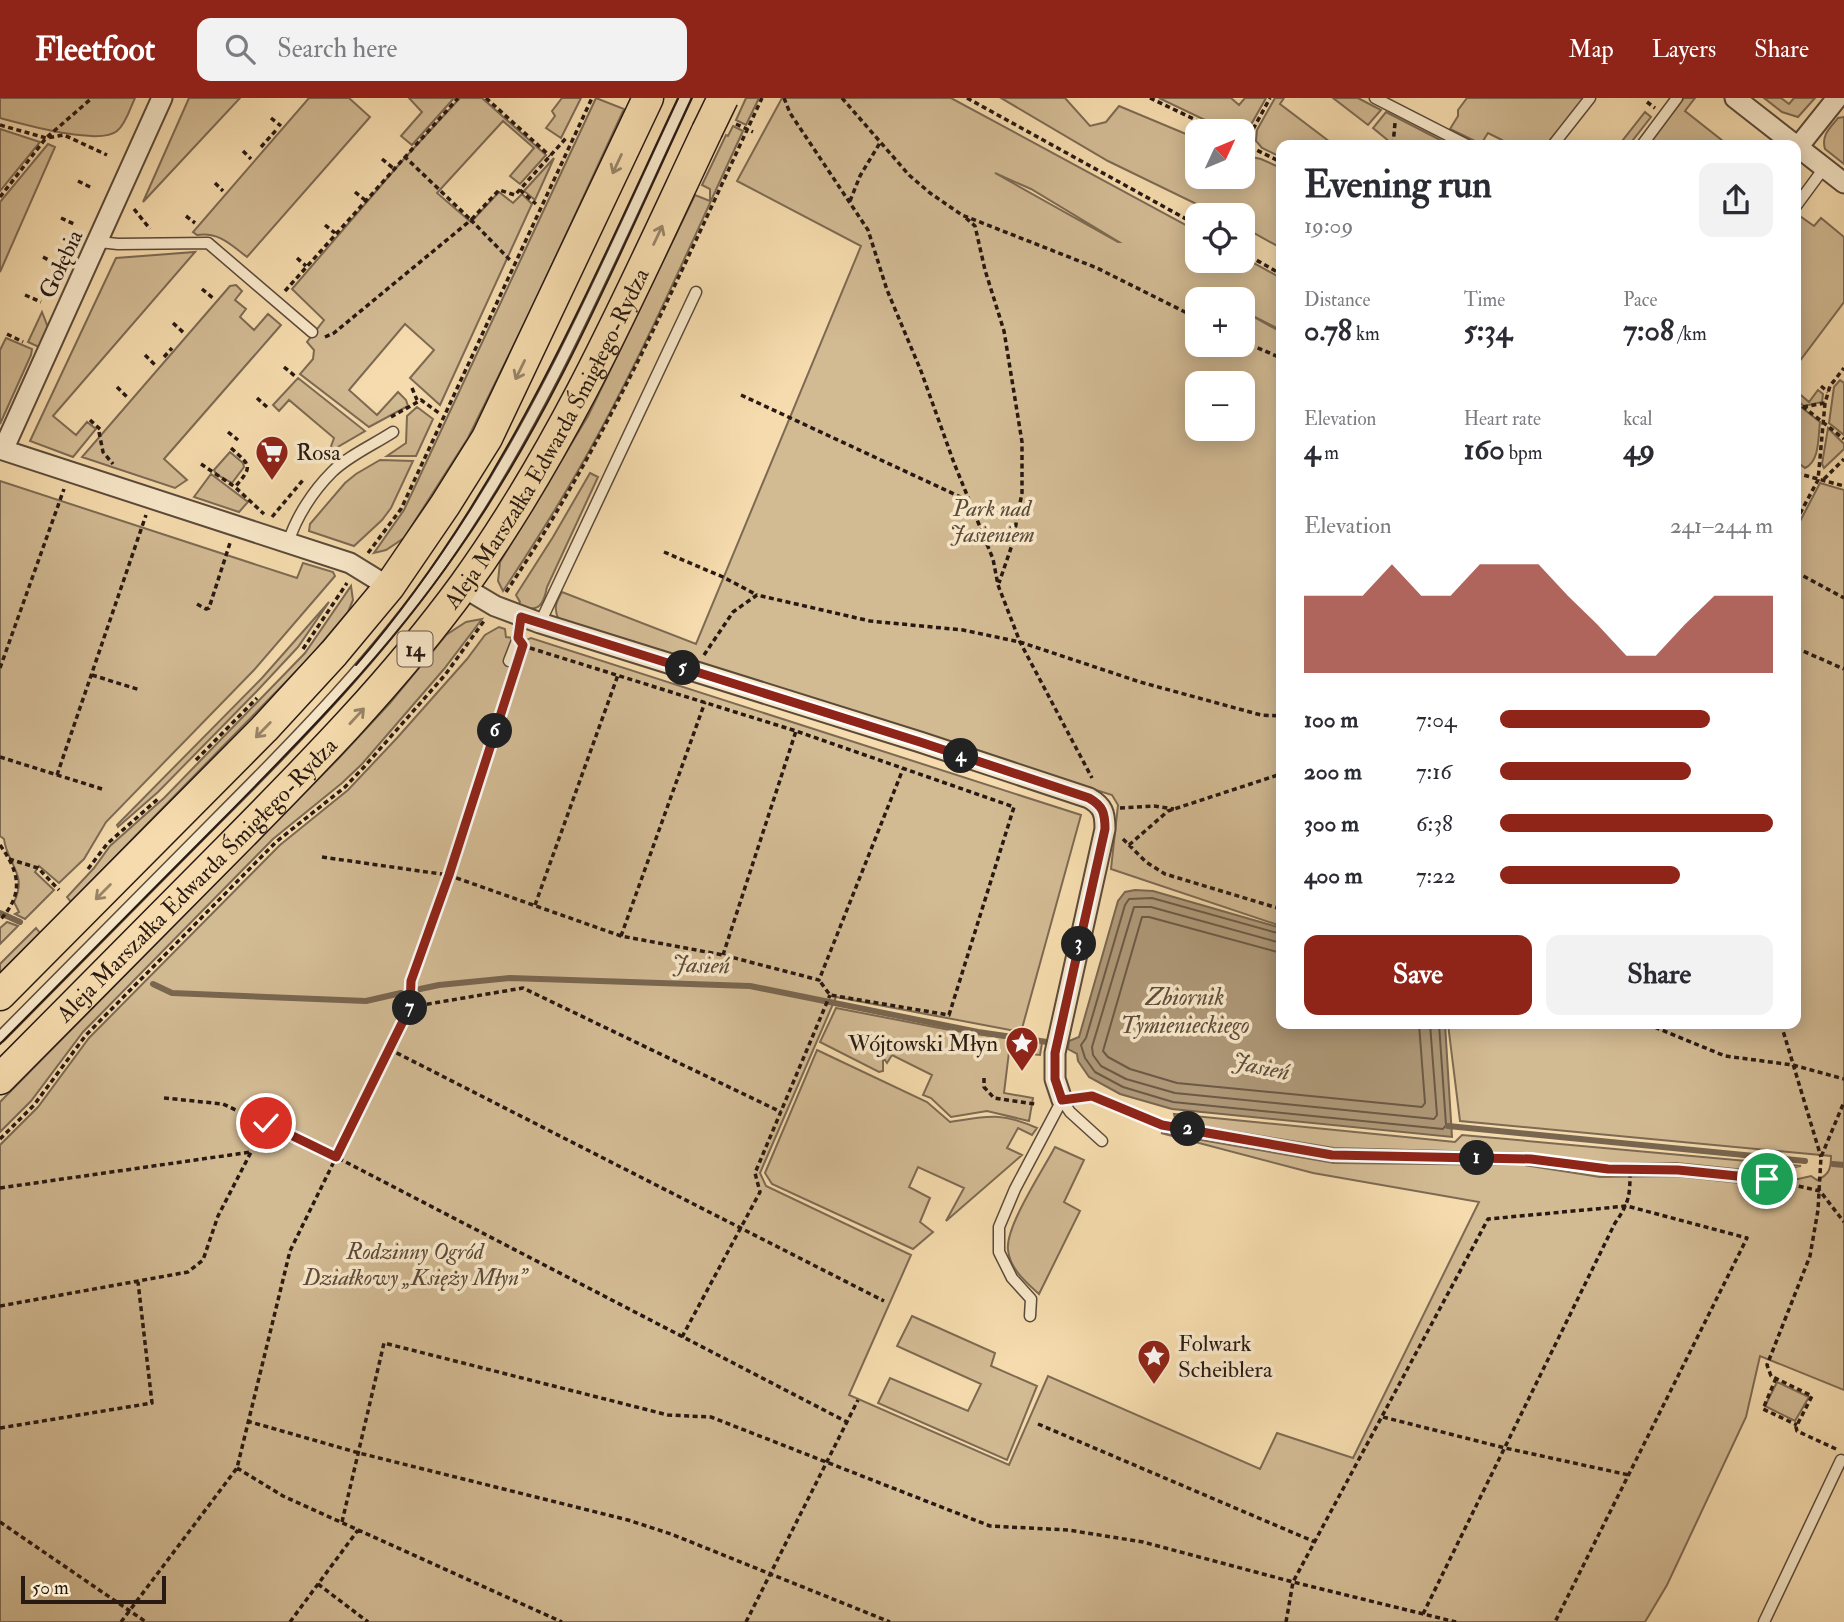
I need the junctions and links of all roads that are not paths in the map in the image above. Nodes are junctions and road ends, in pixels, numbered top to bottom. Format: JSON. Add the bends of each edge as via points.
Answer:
{"nodes":[{"id":1,"x":162,"y":98,"type":"edge"},
{"id":2,"x":685,"y":98,"type":"edge"},
{"id":3,"x":1375,"y":98,"type":"edge"},
{"id":4,"x":1590,"y":98,"type":"edge"},
{"id":5,"x":1677,"y":98,"type":"edge"},
{"id":6,"x":1735,"y":98,"type":"edge"},
{"id":7,"x":1837,"y":98,"type":"edge"},
{"id":8,"x":647,"y":100,"type":"edge"},
{"id":9,"x":721,"y":117,"type":"edge"},
{"id":10,"x":1457,"y":140,"type":"edge"},
{"id":11,"x":1557,"y":140,"type":"edge"},
{"id":12,"x":1646,"y":140,"type":"edge"},
{"id":13,"x":1789,"y":140,"type":"edge"},
{"id":14,"x":1801,"y":143,"type":"edge"},
{"id":15,"x":1801,"y":149,"type":"edge"},
{"id":16,"x":1824,"y":168,"type":"junction"},
{"id":17,"x":1844,"y":183,"type":"edge"},
{"id":18,"x":1801,"y":199,"type":"edge"},
{"id":19,"x":99,"y":242,"type":"junction"},
{"id":20,"x":696,"y":292,"type":"dead end"},
{"id":21,"x":312,"y":332,"type":"road end"},
{"id":22,"x":393,"y":432,"type":"dead end"},
{"id":23,"x":1,"y":450,"type":"edge"},
{"id":24,"x":288,"y":543,"type":"junction"},
{"id":25,"x":389,"y":587,"type":"junction"},
{"id":26,"x":463,"y":587,"type":"junction"},
{"id":27,"x":521,"y":617,"type":"junction"},
{"id":28,"x":540,"y":623,"type":"junction"},
{"id":29,"x":509,"y":661,"type":"dead end"},
{"id":30,"x":0,"y":995,"type":"edge"},
{"id":31,"x":0,"y":1037,"type":"edge"},
{"id":32,"x":0,"y":1079,"type":"edge"},
{"id":33,"x":1062,"y":1100,"type":"junction"},
{"id":34,"x":1102,"y":1141,"type":"dead end"},
{"id":35,"x":1030,"y":1316,"type":"dead end"},
{"id":36,"x":1842,"y":1457,"type":"edge"},
{"id":37,"x":1764,"y":1622,"type":"edge"}],
"edges":[{"from":1,"to":19,"type":"street","name":"Gołębia"},
{"from":2,"to":31,"type":"lane","via":[[532,418],[488,495],[435,573],[311,723]]},
{"from":3,"to":10,"type":"lane"},
{"from":4,"to":11,"type":"lane"},
{"from":5,"to":12,"type":"lane"},
{"from":6,"to":13,"type":"street"},
{"from":7,"to":14,"type":"street"},
{"from":8,"to":25,"type":"main road","one_way":true,"via":[[487,438]]},
{"from":26,"to":9,"type":"main road","name":"Aleja Marszałka Edwarda Śmigłego-Rydza","number":"14","one_way":true,"via":[[573,411]]},
{"from":15,"to":16,"type":"street"},
{"from":16,"to":17,"type":"street"},
{"from":16,"to":18,"type":"lane"},
{"from":19,"to":21,"type":"lane","via":[[208,243]]},
{"from":19,"to":23,"type":"street","name":"Gołębia"},
{"from":20,"to":28,"type":"lane"},
{"from":22,"to":24,"type":"lane","via":[[333,471],[308,501]]},
{"from":23,"to":24,"type":"street"},
{"from":24,"to":25,"type":"street","via":[[354,564]]},
{"from":25,"to":30,"type":"main road","one_way":true,"via":[[287,705]]},
{"from":26,"to":27,"type":"street"},
{"from":32,"to":26,"type":"main road","name":"Aleja Marszałka Edwarda Śmigłego-Rydza","number":"14","one_way":true,"via":[[336,739]]},
{"from":27,"to":28,"type":"street"},
{"from":27,"to":29,"type":"lane","via":[[520,642]]},
{"from":28,"to":33,"type":"street","via":[[1089,798],[1105,813],[1105,829],[1058,1032],[1055,1079]]},
{"from":33,"to":34,"type":"lane"},
{"from":33,"to":35,"type":"lane","via":[[999,1227],[999,1252],[1012,1278],[1031,1299]]},
{"from":36,"to":37,"type":"lane"}]}
